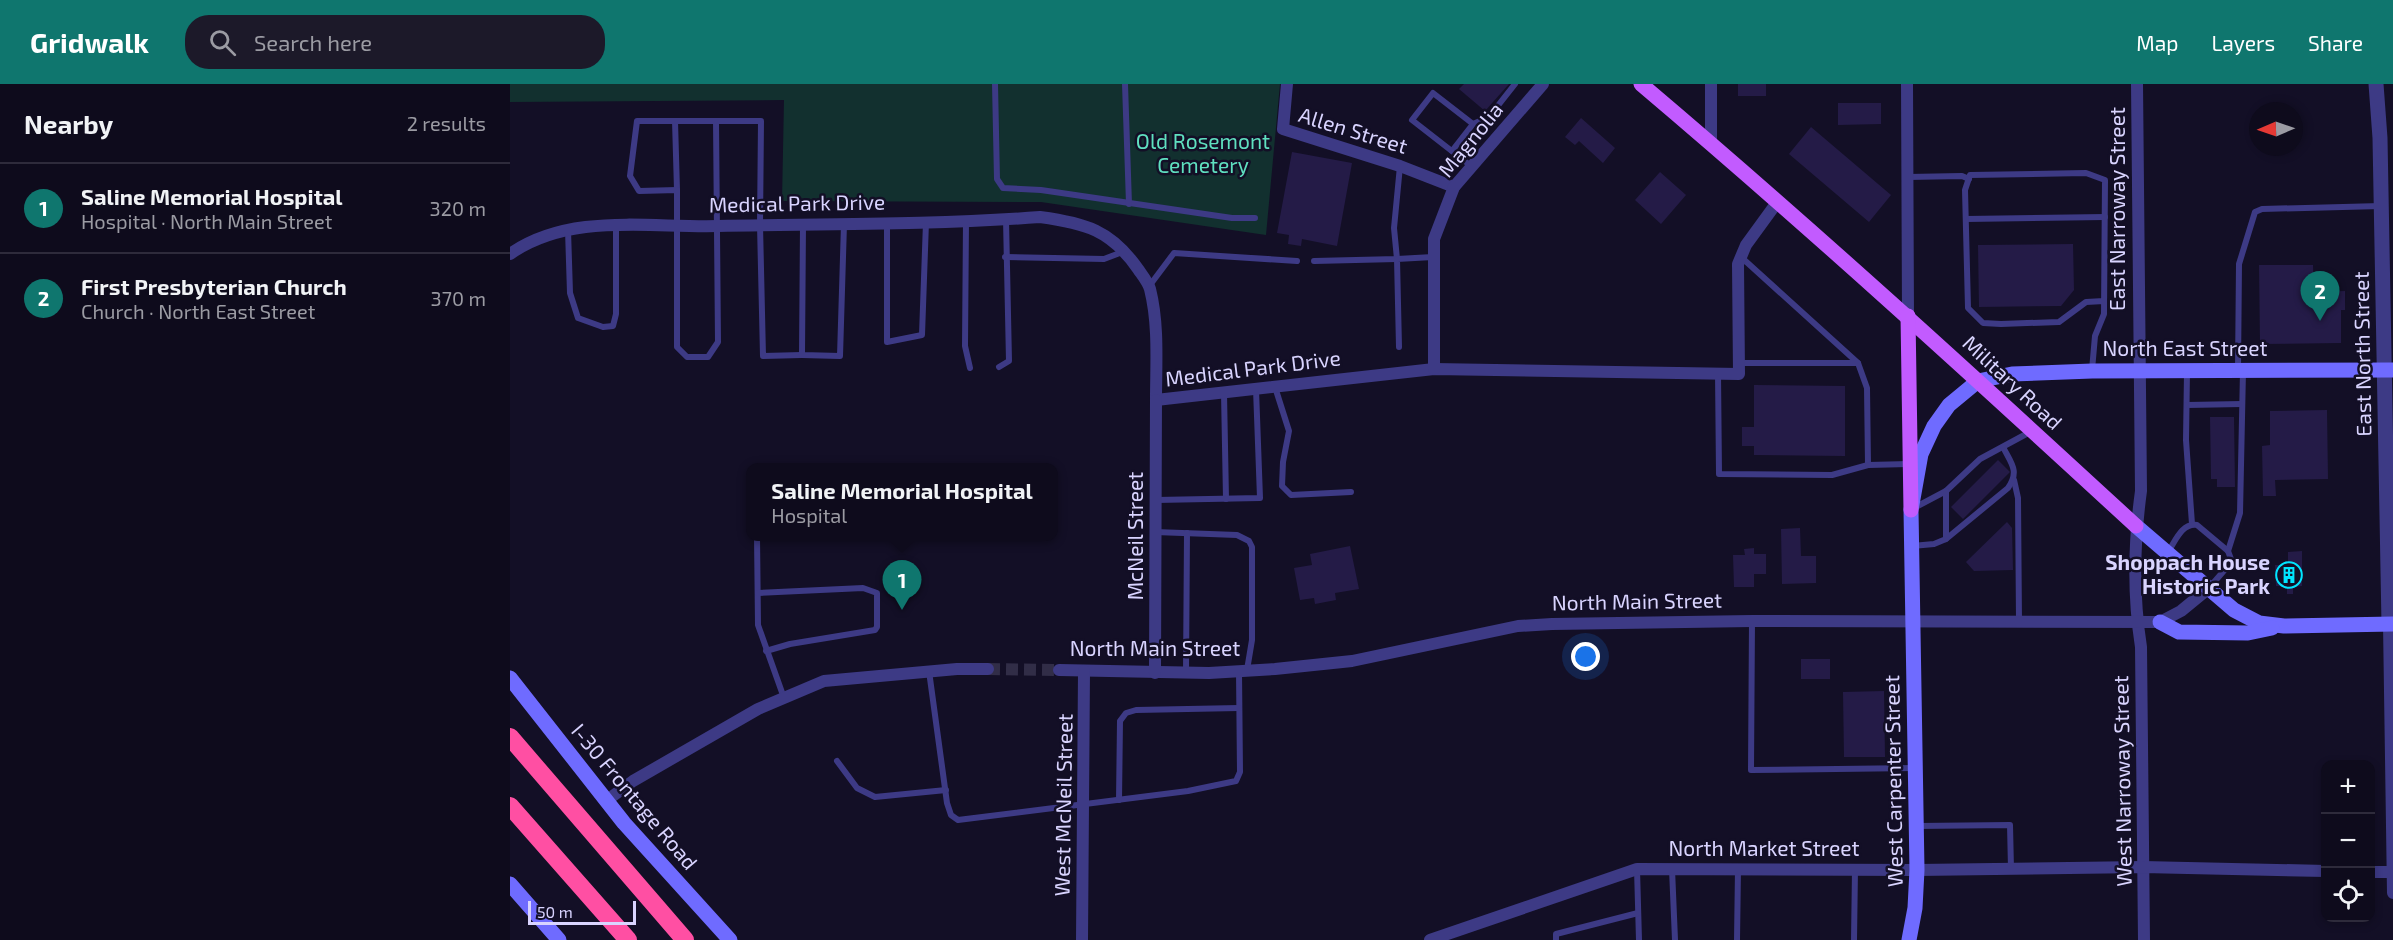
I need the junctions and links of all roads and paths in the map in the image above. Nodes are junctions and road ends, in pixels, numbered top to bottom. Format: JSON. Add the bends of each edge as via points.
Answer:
{"nodes":[{"id":1,"x":995,"y":84,"type":"edge"},
{"id":2,"x":1125,"y":84,"type":"edge"},
{"id":3,"x":1287,"y":84,"type":"edge"},
{"id":4,"x":1515,"y":84,"type":"edge"},
{"id":5,"x":1543,"y":84,"type":"edge"},
{"id":6,"x":1641,"y":84,"type":"edge"},
{"id":7,"x":1712,"y":84,"type":"edge"},
{"id":8,"x":1907,"y":84,"type":"edge"},
{"id":9,"x":2137,"y":84,"type":"edge"},
{"id":10,"x":2376,"y":84,"type":"edge"},
{"id":11,"x":675,"y":121,"type":"junction"},
{"id":12,"x":716,"y":121,"type":"junction"},
{"id":13,"x":1473,"y":124,"type":"junction"},
{"id":14,"x":2386,"y":138,"type":"edge"},
{"id":15,"x":1711,"y":143,"type":"junction"},
{"id":16,"x":1452,"y":151,"type":"junction"},
{"id":17,"x":1400,"y":165,"type":"junction"},
{"id":18,"x":1471,"y":166,"type":"junction"},
{"id":19,"x":1908,"y":177,"type":"junction"},
{"id":20,"x":1969,"y":179,"type":"junction"},
{"id":21,"x":1454,"y":187,"type":"junction"},
{"id":22,"x":676,"y":190,"type":"junction"},
{"id":23,"x":1778,"y":201,"type":"junction"},
{"id":24,"x":1130,"y":204,"type":"junction"},
{"id":25,"x":2381,"y":206,"type":"junction"},
{"id":26,"x":2105,"y":217,"type":"junction"},
{"id":27,"x":1255,"y":218,"type":"dead end"},
{"id":28,"x":1006,"y":219,"type":"junction"},
{"id":29,"x":1966,"y":219,"type":"junction"},
{"id":30,"x":966,"y":220,"type":"junction"},
{"id":31,"x":926,"y":221,"type":"junction"},
{"id":32,"x":887,"y":222,"type":"junction"},
{"id":33,"x":844,"y":223,"type":"junction"},
{"id":34,"x":616,"y":224,"type":"junction"},
{"id":35,"x":803,"y":224,"type":"junction"},
{"id":36,"x":760,"y":225,"type":"junction"},
{"id":37,"x":678,"y":226,"type":"junction"},
{"id":38,"x":717,"y":226,"type":"junction"},
{"id":39,"x":568,"y":229,"type":"junction"},
{"id":40,"x":1126,"y":251,"type":"junction"},
{"id":41,"x":510,"y":254,"type":"edge"},
{"id":42,"x":1005,"y":257,"type":"junction"},
{"id":43,"x":1434,"y":257,"type":"junction"},
{"id":44,"x":1741,"y":257,"type":"junction"},
{"id":45,"x":1397,"y":259,"type":"junction"},
{"id":46,"x":1297,"y":261,"type":"dead end"},
{"id":47,"x":1314,"y":261,"type":"dead end"},
{"id":48,"x":1149,"y":286,"type":"junction"},
{"id":49,"x":2104,"y":301,"type":"junction"},
{"id":50,"x":1908,"y":316,"type":"junction"},
{"id":51,"x":1399,"y":347,"type":"dead end"},
{"id":52,"x":802,"y":355,"type":"junction"},
{"id":53,"x":1740,"y":363,"type":"junction"},
{"id":54,"x":1858,"y":363,"type":"junction"},
{"id":55,"x":999,"y":367,"type":"dead end"},
{"id":56,"x":970,"y":368,"type":"dead end"},
{"id":57,"x":1434,"y":369,"type":"junction"},
{"id":58,"x":2139,"y":370,"type":"junction"},
{"id":59,"x":2187,"y":370,"type":"junction"},
{"id":60,"x":2241,"y":370,"type":"junction"},
{"id":61,"x":2388,"y":370,"type":"edge"},
{"id":62,"x":2092,"y":371,"type":"junction"},
{"id":63,"x":1718,"y":373,"type":"junction"},
{"id":64,"x":1978,"y":381,"type":"junction"},
{"id":65,"x":1275,"y":387,"type":"junction"},
{"id":66,"x":1256,"y":389,"type":"junction"},
{"id":67,"x":1224,"y":392,"type":"junction"},
{"id":68,"x":1156,"y":400,"type":"junction"},
{"id":69,"x":2242,"y":404,"type":"junction"},
{"id":70,"x":2187,"y":405,"type":"junction"},
{"id":71,"x":2033,"y":431,"type":"junction"},
{"id":72,"x":2003,"y":447,"type":"junction"},
{"id":73,"x":1911,"y":464,"type":"junction"},
{"id":74,"x":1868,"y":465,"type":"junction"},
{"id":75,"x":2014,"y":480,"type":"junction"},
{"id":76,"x":1946,"y":491,"type":"junction"},
{"id":77,"x":1351,"y":492,"type":"dead end"},
{"id":78,"x":1226,"y":499,"type":"junction"},
{"id":79,"x":1156,"y":500,"type":"junction"},
{"id":80,"x":2390,"y":508,"type":"edge"},
{"id":81,"x":1911,"y":510,"type":"junction"},
{"id":82,"x":2192,"y":524,"type":"junction"},
{"id":83,"x":2136,"y":526,"type":"junction"},
{"id":84,"x":1155,"y":532,"type":"junction"},
{"id":85,"x":1187,"y":533,"type":"junction"},
{"id":86,"x":1946,"y":539,"type":"junction"},
{"id":87,"x":757,"y":541,"type":"edge"},
{"id":88,"x":1912,"y":546,"type":"junction"},
{"id":89,"x":2228,"y":551,"type":"junction"},
{"id":90,"x":2168,"y":552,"type":"junction"},
{"id":91,"x":2209,"y":588,"type":"junction"},
{"id":92,"x":758,"y":593,"type":"junction"},
{"id":93,"x":1752,"y":621,"type":"junction"},
{"id":94,"x":1913,"y":621,"type":"junction"},
{"id":95,"x":2019,"y":622,"type":"junction"},
{"id":96,"x":2137,"y":622,"type":"junction"},
{"id":97,"x":2160,"y":622,"type":"junction"},
{"id":98,"x":2391,"y":624,"type":"edge"},
{"id":99,"x":2284,"y":626,"type":"junction"},
{"id":100,"x":766,"y":651,"type":"junction"},
{"id":101,"x":988,"y":669,"type":"tunnel mouth"},
{"id":102,"x":1059,"y":670,"type":"tunnel mouth"},
{"id":103,"x":929,"y":671,"type":"junction"},
{"id":104,"x":1084,"y":671,"type":"junction"},
{"id":105,"x":1243,"y":671,"type":"junction"},
{"id":106,"x":1155,"y":673,"type":"junction"},
{"id":107,"x":1185,"y":673,"type":"junction"},
{"id":108,"x":510,"y":678,"type":"edge"},
{"id":109,"x":784,"y":698,"type":"junction"},
{"id":110,"x":1239,"y":708,"type":"junction"},
{"id":111,"x":510,"y":737,"type":"edge"},
{"id":112,"x":837,"y":761,"type":"dead end"},
{"id":113,"x":1916,"y":768,"type":"junction"},
{"id":114,"x":946,"y":789,"type":"junction"},
{"id":115,"x":1119,"y":800,"type":"junction"},
{"id":116,"x":606,"y":801,"type":"junction"},
{"id":117,"x":1083,"y":805,"type":"junction"},
{"id":118,"x":510,"y":806,"type":"edge"},
{"id":119,"x":1917,"y":826,"type":"junction"},
{"id":120,"x":2143,"y":867,"type":"junction"},
{"id":121,"x":1637,"y":868,"type":"junction"},
{"id":122,"x":1672,"y":868,"type":"junction"},
{"id":123,"x":1738,"y":869,"type":"junction"},
{"id":124,"x":1855,"y":869,"type":"junction"},
{"id":125,"x":2011,"y":869,"type":"junction"},
{"id":126,"x":1917,"y":870,"type":"junction"},
{"id":127,"x":2321,"y":871,"type":"edge"},
{"id":128,"x":2375,"y":872,"type":"edge"},
{"id":129,"x":2393,"y":872,"type":"edge"},
{"id":130,"x":510,"y":884,"type":"edge"},
{"id":131,"x":2393,"y":892,"type":"edge"},
{"id":132,"x":1638,"y":913,"type":"junction"},
{"id":133,"x":559,"y":940,"type":"edge"},
{"id":134,"x":628,"y":940,"type":"edge"},
{"id":135,"x":685,"y":940,"type":"edge"},
{"id":136,"x":730,"y":940,"type":"edge"},
{"id":137,"x":1082,"y":940,"type":"edge"},
{"id":138,"x":1430,"y":940,"type":"edge"},
{"id":139,"x":1556,"y":940,"type":"edge"},
{"id":140,"x":1639,"y":940,"type":"edge"},
{"id":141,"x":1675,"y":940,"type":"edge"},
{"id":142,"x":1737,"y":940,"type":"edge"},
{"id":143,"x":1854,"y":940,"type":"edge"},
{"id":144,"x":1909,"y":940,"type":"edge"},
{"id":145,"x":2144,"y":940,"type":"edge"}],
"edges":[{"from":1,"to":24,"type":"lane","via":[[997,179],[1002,188]]},
{"from":2,"to":24,"type":"lane"},
{"from":3,"to":17,"type":"street","name":"Allen Street","via":[[1282,129]]},
{"from":4,"to":13,"type":"lane","via":[[1489,117]]},
{"from":5,"to":18,"type":"street","name":"Magnolia"},
{"from":6,"to":15,"type":"main road","name":"Military Road"},
{"from":7,"to":15,"type":"street"},
{"from":8,"to":19,"type":"street"},
{"from":9,"to":58,"type":"street","name":"East Narroway Street"},
{"from":10,"to":14,"type":"street","name":"East North Street"},
{"from":11,"to":12,"type":"lane"},
{"from":11,"to":22,"type":"lane"},
{"from":11,"to":22,"type":"lane","via":[[637,121],[630,176],[639,191]]},
{"from":12,"to":36,"type":"lane","via":[[761,121]]},
{"from":12,"to":38,"type":"lane"},
{"from":13,"to":16,"type":"lane"},
{"from":13,"to":16,"type":"lane","via":[[1433,93],[1412,120]]},
{"from":14,"to":25,"type":"street","name":"East North Street"},
{"from":15,"to":23,"type":"main road","name":"Military Road"},
{"from":16,"to":18,"type":"lane"},
{"from":17,"to":21,"type":"street","name":"Allen Street"},
{"from":17,"to":45,"type":"lane","via":[[1394,228]]},
{"from":18,"to":21,"type":"street","name":"Magnolia"},
{"from":19,"to":20,"type":"lane"},
{"from":19,"to":50,"type":"street"},
{"from":20,"to":26,"type":"lane","via":[[2086,173],[2105,180]]},
{"from":20,"to":29,"type":"lane","via":[[1965,190]]},
{"from":21,"to":43,"type":"street","name":"Magnolia","via":[[1434,239]]},
{"from":22,"to":37,"type":"lane"},
{"from":23,"to":44,"type":"street"},
{"from":23,"to":50,"type":"main road","name":"Military Road"},
{"from":24,"to":27,"type":"lane"},
{"from":25,"to":60,"type":"lane","via":[[2256,212],[2239,264]]},
{"from":25,"to":61,"type":"street","name":"East North Street"},
{"from":26,"to":29,"type":"lane"},
{"from":26,"to":49,"type":"lane"},
{"from":28,"to":30,"type":"street","name":"Medical Park Drive"},
{"from":28,"to":40,"type":"street","name":"Medical Park Drive","via":[[1040,217],[1073,221],[1105,234]]},
{"from":28,"to":42,"type":"lane"},
{"from":29,"to":49,"type":"lane","via":[[1968,309],[1983,322],[2059,322],[2086,302]]},
{"from":30,"to":31,"type":"street","name":"Medical Park Drive"},
{"from":30,"to":56,"type":"lane","via":[[965,346]]},
{"from":31,"to":32,"type":"street","name":"Medical Park Drive"},
{"from":31,"to":32,"type":"lane","via":[[922,335],[887,342]]},
{"from":32,"to":33,"type":"street","name":"Medical Park Drive"},
{"from":33,"to":35,"type":"street","name":"Medical Park Drive"},
{"from":33,"to":52,"type":"lane","via":[[840,356]]},
{"from":34,"to":37,"type":"street","name":"Medical Park Drive"},
{"from":34,"to":39,"type":"street","name":"Medical Park Drive"},
{"from":34,"to":39,"type":"lane","via":[[613,326],[603,327],[578,318],[570,293]]},
{"from":35,"to":36,"type":"street","name":"Medical Park Drive"},
{"from":35,"to":52,"type":"lane"},
{"from":36,"to":38,"type":"street","name":"Medical Park Drive"},
{"from":36,"to":52,"type":"lane","via":[[763,356]]},
{"from":37,"to":38,"type":"street","name":"Medical Park Drive"},
{"from":37,"to":38,"type":"lane","via":[[677,347],[687,357],[708,357],[718,342]]},
{"from":39,"to":41,"type":"street","name":"Medical Park Drive"},
{"from":40,"to":42,"type":"lane","via":[[1104,259]]},
{"from":40,"to":48,"type":"street","name":"Medical Park Drive"},
{"from":42,"to":55,"type":"lane","via":[[1009,361]]},
{"from":43,"to":45,"type":"lane"},
{"from":43,"to":57,"type":"street","name":"Magnolia"},
{"from":44,"to":53,"type":"street"},
{"from":44,"to":54,"type":"lane"},
{"from":45,"to":47,"type":"lane"},
{"from":45,"to":51,"type":"lane"},
{"from":46,"to":48,"type":"lane","via":[[1174,253]]},
{"from":48,"to":68,"type":"street","name":"Medical Park Drive","via":[[1155,318]]},
{"from":49,"to":62,"type":"lane"},
{"from":50,"to":64,"type":"main road","name":"Military Road"},
{"from":50,"to":73,"type":"main road"},
{"from":53,"to":54,"type":"lane"},
{"from":53,"to":63,"type":"street","name":"Medical Park Drive","via":[[1739,374]]},
{"from":54,"to":74,"type":"lane","via":[[1867,388]]},
{"from":57,"to":63,"type":"street","name":"Medical Park Drive"},
{"from":57,"to":65,"type":"street","name":"Medical Park Drive"},
{"from":58,"to":59,"type":"main road","name":"North East Street"},
{"from":58,"to":62,"type":"main road","name":"North East Street"},
{"from":58,"to":83,"type":"street","name":"East Narroway Street","via":[[2141,491]]},
{"from":59,"to":60,"type":"main road","name":"North East Street"},
{"from":59,"to":70,"type":"lane"},
{"from":60,"to":61,"type":"main road","name":"North East Street"},
{"from":60,"to":69,"type":"lane"},
{"from":61,"to":80,"type":"street","name":"East North Street"},
{"from":62,"to":64,"type":"main road","name":"North East Street","via":[[2012,374]]},
{"from":63,"to":74,"type":"lane","via":[[1719,474],[1832,475]]},
{"from":64,"to":71,"type":"main road","name":"Military Road"},
{"from":64,"to":81,"type":"main road","name":"West Carpenter Street","via":[[1949,405],[1934,426],[1921,454]]},
{"from":65,"to":66,"type":"street","name":"Medical Park Drive"},
{"from":65,"to":77,"type":"lane","via":[[1289,431],[1281,486],[1291,495]]},
{"from":66,"to":67,"type":"street","name":"Medical Park Drive"},
{"from":66,"to":78,"type":"lane","via":[[1260,498]]},
{"from":67,"to":68,"type":"street","name":"Medical Park Drive"},
{"from":67,"to":78,"type":"lane"},
{"from":68,"to":79,"type":"street","name":"McNeil Street"},
{"from":69,"to":70,"type":"lane"},
{"from":69,"to":89,"type":"lane","via":[[2241,513]]},
{"from":70,"to":82,"type":"lane"},
{"from":71,"to":72,"type":"lane"},
{"from":71,"to":83,"type":"main road","name":"Military Road"},
{"from":72,"to":75,"type":"lane","via":[[2015,471]]},
{"from":72,"to":76,"type":"lane","via":[[1980,459]]},
{"from":73,"to":74,"type":"lane"},
{"from":73,"to":81,"type":"main road"},
{"from":75,"to":86,"type":"lane"},
{"from":75,"to":95,"type":"lane","via":[[2018,498]]},
{"from":76,"to":81,"type":"lane"},
{"from":76,"to":86,"type":"lane"},
{"from":78,"to":79,"type":"lane"},
{"from":79,"to":84,"type":"street","name":"McNeil Street"},
{"from":80,"to":98,"type":"street","name":"East North Street"},
{"from":81,"to":88,"type":"main road","name":"West Carpenter Street"},
{"from":82,"to":89,"type":"lane"},
{"from":82,"to":90,"type":"lane","via":[[2185,527]]},
{"from":83,"to":90,"type":"main road","name":"Military Road"},
{"from":83,"to":96,"type":"street","name":"East Narroway Street"},
{"from":84,"to":85,"type":"lane"},
{"from":84,"to":106,"type":"street","name":"McNeil Street"},
{"from":85,"to":105,"type":"lane","via":[[1238,535],[1252,547],[1252,640]]},
{"from":85,"to":107,"type":"lane"},
{"from":86,"to":88,"type":"lane"},
{"from":87,"to":92,"type":"lane"},
{"from":88,"to":94,"type":"main road","name":"West Carpenter Street"},
{"from":89,"to":91,"type":"lane","via":[[2228,566]]},
{"from":90,"to":91,"type":"main road","name":"Military Road"},
{"from":91,"to":97,"type":"street"},
{"from":91,"to":99,"type":"main road","name":"Military Road","via":[[2234,610],[2259,623]]},
{"from":92,"to":100,"type":"lane","via":[[758,625]]},
{"from":92,"to":100,"type":"lane","via":[[863,588],[877,593],[875,630]]},
{"from":93,"to":94,"type":"street","name":"North Main Street"},
{"from":93,"to":105,"type":"street","name":"North Main Street","via":[[1518,626],[1352,662]]},
{"from":93,"to":113,"type":"lane","via":[[1751,770]]},
{"from":94,"to":95,"type":"street","name":"North Main Street"},
{"from":94,"to":113,"type":"main road","name":"West Carpenter Street"},
{"from":95,"to":96,"type":"street","name":"North Main Street"},
{"from":96,"to":97,"type":"street","name":"North Main Street"},
{"from":96,"to":120,"type":"street","name":"West Narroway Street","via":[[2141,647]]},
{"from":97,"to":99,"type":"main road","via":[[2179,632],[2248,633]]},
{"from":98,"to":99,"type":"main road","name":"Military Road"},
{"from":98,"to":129,"type":"street"},
{"from":100,"to":109,"type":"lane"},
{"from":101,"to":103,"type":"street"},
{"from":102,"to":104,"type":"street","name":"North Main Street"},
{"from":103,"to":109,"type":"street","via":[[824,681]]},
{"from":103,"to":114,"type":"lane"},
{"from":104,"to":106,"type":"street","name":"North Main Street"},
{"from":104,"to":117,"type":"street","name":"West McNeil Street"},
{"from":105,"to":107,"type":"street","name":"North Main Street"},
{"from":105,"to":110,"type":"lane"},
{"from":106,"to":107,"type":"street","name":"North Main Street"},
{"from":108,"to":116,"type":"main road","name":"I-30 Frontage Road"},
{"from":109,"to":116,"type":"street","via":[[642,776]]},
{"from":110,"to":115,"type":"lane","via":[[1240,772],[1236,781]]},
{"from":110,"to":115,"type":"lane","via":[[1126,712],[1120,721]]},
{"from":111,"to":135,"type":"highway"},
{"from":112,"to":114,"type":"lane","via":[[857,788],[875,796]]},
{"from":113,"to":119,"type":"main road","name":"West Carpenter Street"},
{"from":114,"to":117,"type":"lane","via":[[951,815],[958,820]]},
{"from":115,"to":117,"type":"lane"},
{"from":116,"to":136,"type":"main road","name":"I-30 Frontage Road"},
{"from":117,"to":137,"type":"street","name":"West McNeil Street"},
{"from":118,"to":134,"type":"highway"},
{"from":119,"to":125,"type":"lane","via":[[2010,825]]},
{"from":119,"to":126,"type":"main road","name":"West Carpenter Street"},
{"from":120,"to":125,"type":"street","name":"North Market Street"},
{"from":120,"to":127,"type":"street","name":"North Market Street"},
{"from":120,"to":145,"type":"street","name":"West Narroway Street"},
{"from":121,"to":122,"type":"street","name":"North Market Street"},
{"from":121,"to":132,"type":"lane"},
{"from":121,"to":138,"type":"street","name":"North Market Street"},
{"from":122,"to":123,"type":"street","name":"North Market Street"},
{"from":122,"to":141,"type":"lane"},
{"from":123,"to":124,"type":"street","name":"North Market Street"},
{"from":123,"to":142,"type":"lane"},
{"from":124,"to":126,"type":"street","name":"North Market Street"},
{"from":124,"to":143,"type":"lane"},
{"from":125,"to":126,"type":"street","name":"North Market Street"},
{"from":126,"to":144,"type":"main road","name":"West Carpenter Street"},
{"from":128,"to":129,"type":"street"},
{"from":129,"to":131,"type":"street"},
{"from":130,"to":133,"type":"main road"},
{"from":132,"to":139,"type":"lane","via":[[1556,934]]},
{"from":132,"to":140,"type":"lane"}]}
